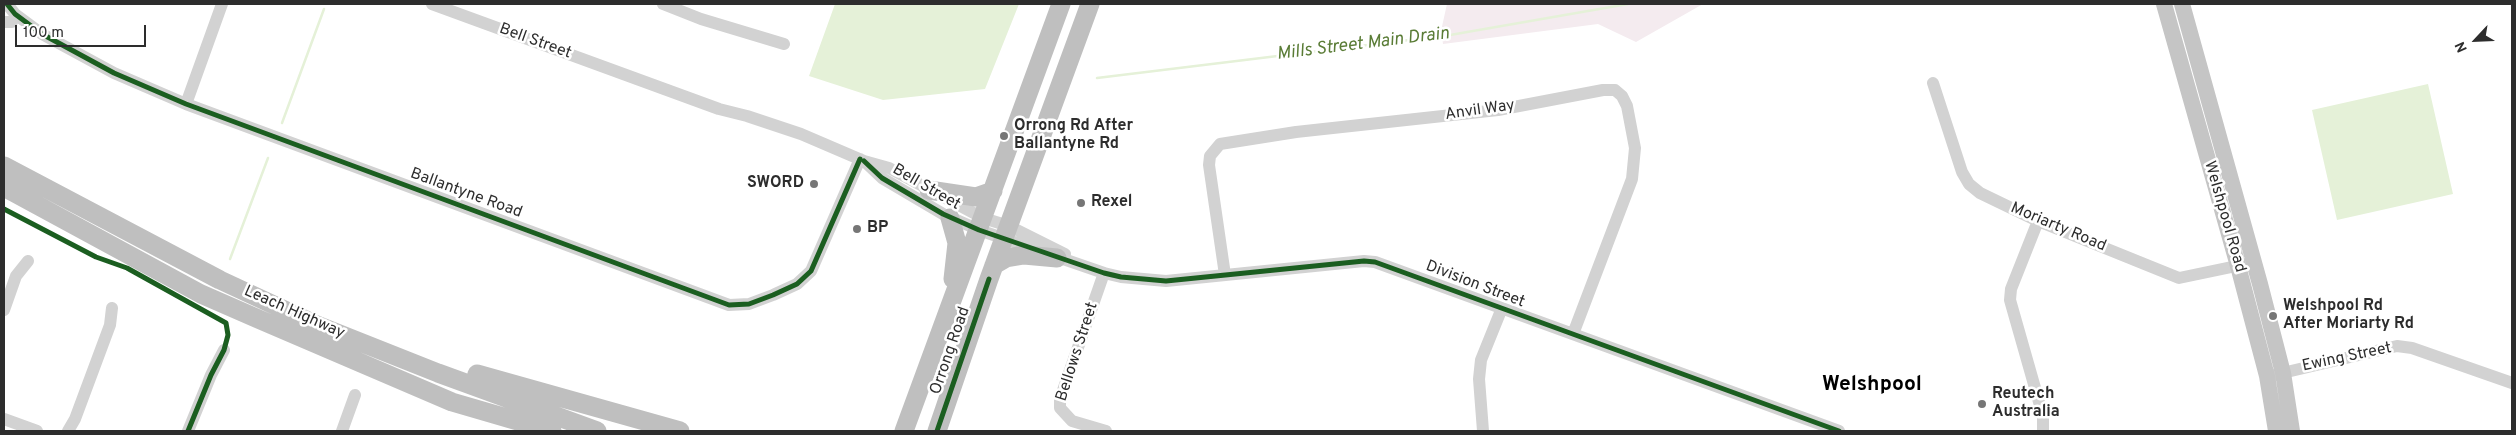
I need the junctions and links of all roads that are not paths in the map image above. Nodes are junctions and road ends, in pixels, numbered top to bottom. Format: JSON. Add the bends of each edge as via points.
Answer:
{"nodes":[{"id":1,"x":222,"y":4,"type":"edge"},
{"id":2,"x":432,"y":4,"type":"edge"},
{"id":3,"x":663,"y":4,"type":"edge"},
{"id":4,"x":1061,"y":4,"type":"edge"},
{"id":5,"x":1090,"y":4,"type":"edge"},
{"id":6,"x":2164,"y":4,"type":"edge"},
{"id":7,"x":2182,"y":4,"type":"edge"},
{"id":8,"x":6,"y":13,"type":"edge"},
{"id":9,"x":42,"y":34,"type":"junction"},
{"id":10,"x":784,"y":44,"type":"dead end"},
{"id":11,"x":1933,"y":83,"type":"dead end"},
{"id":12,"x":186,"y":104,"type":"junction"},
{"id":13,"x":862,"y":160,"type":"junction"},
{"id":14,"x":4,"y":166,"type":"edge"},
{"id":15,"x":4,"y":187,"type":"edge"},
{"id":16,"x":929,"y":190,"type":"junction"},
{"id":17,"x":993,"y":191,"type":"junction"},
{"id":18,"x":950,"y":218,"type":"junction"},
{"id":19,"x":2038,"y":221,"type":"junction"},
{"id":20,"x":981,"y":224,"type":"junction"},
{"id":21,"x":1006,"y":233,"type":"junction"},
{"id":22,"x":1057,"y":258,"type":"junction"},
{"id":23,"x":28,"y":261,"type":"dead end"},
{"id":24,"x":2254,"y":262,"type":"junction"},
{"id":25,"x":994,"y":265,"type":"junction"},
{"id":26,"x":2238,"y":266,"type":"junction"},
{"id":27,"x":1088,"y":267,"type":"junction"},
{"id":28,"x":1104,"y":273,"type":"junction"},
{"id":29,"x":1225,"y":275,"type":"junction"},
{"id":30,"x":2260,"y":284,"type":"junction"},
{"id":31,"x":112,"y":308,"type":"dead end"},
{"id":32,"x":1502,"y":308,"type":"junction"},
{"id":33,"x":4,"y":310,"type":"edge"},
{"id":34,"x":2252,"y":322,"type":"junction"},
{"id":35,"x":944,"y":324,"type":"junction"},
{"id":36,"x":336,"y":332,"type":"junction"},
{"id":37,"x":1573,"y":334,"type":"junction"},
{"id":38,"x":224,"y":350,"type":"dead end"},
{"id":39,"x":2275,"y":375,"type":"junction"},
{"id":40,"x":2512,"y":383,"type":"edge"},
{"id":41,"x":355,"y":395,"type":"dead end"},
{"id":42,"x":452,"y":402,"type":"junction"},
{"id":43,"x":4,"y":419,"type":"edge"},
{"id":44,"x":37,"y":431,"type":"edge"},
{"id":45,"x":68,"y":431,"type":"edge"},
{"id":46,"x":188,"y":431,"type":"edge"},
{"id":47,"x":342,"y":431,"type":"edge"},
{"id":48,"x":516,"y":431,"type":"edge"},
{"id":49,"x":552,"y":431,"type":"edge"},
{"id":50,"x":597,"y":431,"type":"edge"},
{"id":51,"x":680,"y":431,"type":"edge"},
{"id":52,"x":904,"y":431,"type":"edge"},
{"id":53,"x":937,"y":431,"type":"edge"},
{"id":54,"x":1106,"y":431,"type":"edge"},
{"id":55,"x":1483,"y":431,"type":"edge"},
{"id":56,"x":1839,"y":431,"type":"edge"},
{"id":57,"x":2043,"y":431,"type":"edge"},
{"id":58,"x":2276,"y":431,"type":"edge"},
{"id":59,"x":2292,"y":431,"type":"edge"}],
"edges":[{"from":1,"to":12,"type":"street"},
{"from":2,"to":13,"type":"street","name":"Bell Street","via":[[719,109],[801,134]]},
{"from":3,"to":10,"type":"street"},
{"from":4,"to":17,"type":"highway","name":"Orrong Road"},
{"from":5,"to":21,"type":"highway","name":"Orrong Road"},
{"from":6,"to":26,"type":"main road","name":"Welshpool Road"},
{"from":7,"to":24,"type":"main road","name":"Welshpool Road"},
{"from":8,"to":9,"type":"street","name":"Ballantyne Road"},
{"from":8,"to":9,"type":"street","name":"Ballantyne Road","via":[[15,14]]},
{"from":9,"to":12,"type":"street","name":"Ballantyne Road","via":[[114,73]]},
{"from":11,"to":19,"type":"street","name":"Moriarty Road","via":[[1962,172],[1969,184],[1980,193]]},
{"from":12,"to":13,"type":"street","name":"Ballantyne Road","via":[[729,305],[757,301],[797,284],[808,274]]},
{"from":13,"to":16,"type":"street","name":"Bell Street","via":[[889,168]]},
{"from":13,"to":18,"type":"street","name":"Bell Street","via":[[882,178]]},
{"from":14,"to":36,"type":"highway","name":"Leach Highway","via":[[220,280]]},
{"from":15,"to":42,"type":"highway","name":"Leach Highway","via":[[201,294]]},
{"from":16,"to":17,"type":"highway","via":[[976,197]]},
{"from":16,"to":20,"type":"street","name":"Bell Street"},
{"from":17,"to":20,"type":"highway","name":"Orrong Road"},
{"from":18,"to":20,"type":"street","name":"Bell Street"},
{"from":18,"to":35,"type":"highway","via":[[957,243]]},
{"from":19,"to":26,"type":"street","name":"Moriarty Road","via":[[2180,278]]},
{"from":19,"to":57,"type":"street","via":[[2011,289],[2010,300],[2043,416]]},
{"from":20,"to":21,"type":"street"},
{"from":20,"to":35,"type":"highway","name":"Orrong Road"},
{"from":21,"to":22,"type":"street","name":"Division Street"},
{"from":21,"to":25,"type":"highway","name":"Orrong Road"},
{"from":21,"to":27,"type":"street","name":"Division Street"},
{"from":22,"to":25,"type":"highway","via":[[1024,255],[1006,258]]},
{"from":22,"to":27,"type":"street","name":"Division Street"},
{"from":23,"to":33,"type":"street","via":[[16,276]]},
{"from":24,"to":26,"type":"street","name":"Moriarty Road"},
{"from":24,"to":30,"type":"main road","name":"Welshpool Road"},
{"from":25,"to":53,"type":"highway","name":"Orrong Road"},
{"from":26,"to":34,"type":"main road","name":"Welshpool Road"},
{"from":27,"to":28,"type":"street","name":"Division Street"},
{"from":28,"to":29,"type":"street","name":"Division Street","via":[[1121,278],[1166,281]]},
{"from":28,"to":54,"type":"street","name":"Bellows Street","via":[[1060,399],[1060,408],[1072,421]]},
{"from":29,"to":32,"type":"street","name":"Division Street","via":[[1375,262]]},
{"from":29,"to":37,"type":"street","name":"Anvil Way","via":[[1210,165],[1210,156],[1220,144],[1296,132],[1498,110],[1615,90],[1627,106],[1635,148],[1632,179]]},
{"from":30,"to":34,"type":"main road","via":[[2252,292]]},
{"from":30,"to":39,"type":"main road","name":"Welshpool Road"},
{"from":31,"to":45,"type":"street","via":[[110,325]]},
{"from":32,"to":37,"type":"street","name":"Division Street"},
{"from":32,"to":55,"type":"street","via":[[1481,360],[1479,379]]},
{"from":34,"to":39,"type":"main road","name":"Welshpool Road"},
{"from":35,"to":52,"type":"highway","name":"Orrong Road"},
{"from":36,"to":50,"type":"highway","name":"Leach Highway"},
{"from":36,"to":51,"type":"highway","via":[[560,400]]},
{"from":37,"to":56,"type":"street","name":"Division Street"},
{"from":38,"to":46,"type":"street"},
{"from":39,"to":40,"type":"street","name":"Ewing Street","via":[[2397,346],[2412,348]]},
{"from":39,"to":58,"type":"main road","name":"Welshpool Road"},
{"from":39,"to":59,"type":"main road","name":"Welshpool Road"},
{"from":41,"to":47,"type":"street"},
{"from":42,"to":48,"type":"highway"},
{"from":42,"to":49,"type":"highway","name":"Leach Highway"},
{"from":43,"to":44,"type":"street"}]}
